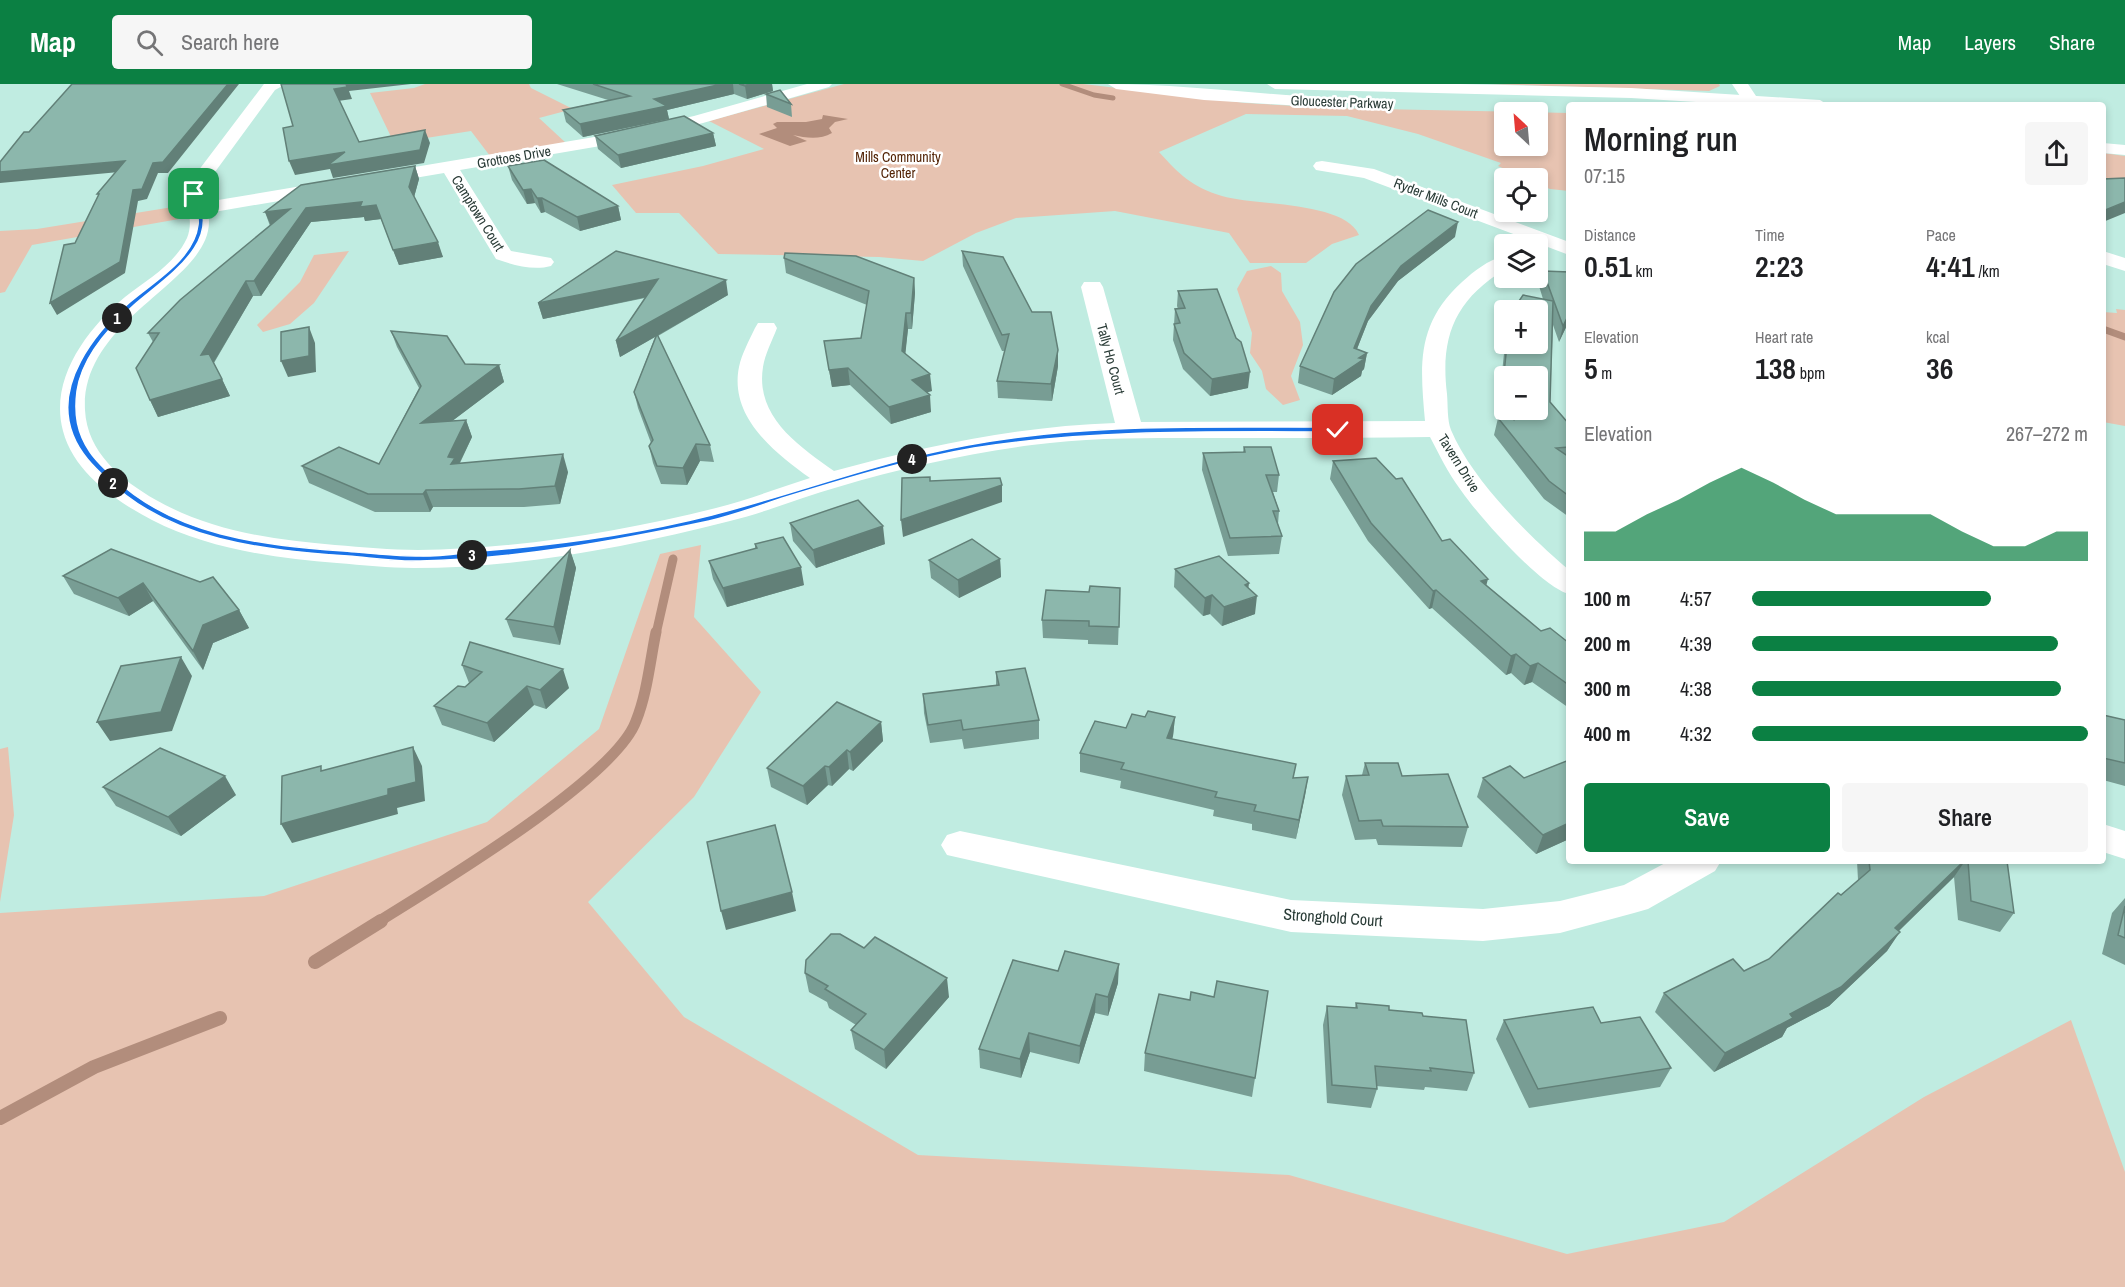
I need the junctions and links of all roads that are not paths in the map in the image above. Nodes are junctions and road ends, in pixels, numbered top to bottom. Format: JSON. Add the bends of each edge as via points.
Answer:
{"nodes":[{"id":1,"x":278,"y":84,"type":"edge"},
{"id":2,"x":824,"y":84,"type":"edge"},
{"id":3,"x":1116,"y":84,"type":"edge"},
{"id":4,"x":1275,"y":84,"type":"edge"},
{"id":5,"x":1740,"y":84,"type":"edge"},
{"id":6,"x":1317,"y":102,"type":"dead end"},
{"id":7,"x":1753,"y":102,"type":"edge"},
{"id":8,"x":1431,"y":104,"type":"dead end"},
{"id":9,"x":1566,"y":107,"type":"edge"},
{"id":10,"x":2106,"y":132,"type":"edge"},
{"id":11,"x":2125,"y":135,"type":"edge"},
{"id":12,"x":2106,"y":148,"type":"edge"},
{"id":13,"x":2125,"y":150,"type":"edge"},
{"id":14,"x":1322,"y":166,"type":"dead end"},
{"id":15,"x":450,"y":168,"type":"junction"},
{"id":16,"x":198,"y":209,"type":"junction"},
{"id":17,"x":1520,"y":234,"type":"edge"},
{"id":18,"x":1566,"y":235,"type":"edge"},
{"id":19,"x":1548,"y":241,"type":"edge"},
{"id":20,"x":1548,"y":244,"type":"edge"},
{"id":21,"x":1566,"y":248,"type":"edge"},
{"id":22,"x":2106,"y":258,"type":"edge"},
{"id":23,"x":544,"y":262,"type":"dead end"},
{"id":24,"x":2125,"y":265,"type":"edge"},
{"id":25,"x":1494,"y":268,"type":"edge"},
{"id":26,"x":1092,"y":287,"type":"dead end"},
{"id":27,"x":766,"y":328,"type":"dead end"},
{"id":28,"x":1438,"y":429,"type":"junction"},
{"id":29,"x":1130,"y":430,"type":"junction"},
{"id":30,"x":830,"y":480,"type":"junction"},
{"id":31,"x":1566,"y":582,"type":"edge"},
{"id":32,"x":2106,"y":839,"type":"edge"},
{"id":33,"x":960,"y":845,"type":"dead end"},
{"id":34,"x":2125,"y":845,"type":"edge"},
{"id":35,"x":1696,"y":864,"type":"edge"}],
"edges":[{"from":1,"to":16,"type":"street","via":[[270,87],[195,187]]},
{"from":2,"to":15,"type":"street","name":"Grottoes Drive","via":[[656,130]]},
{"from":3,"to":6,"type":"street","name":"Gloucester Parkway","via":[[1204,95]]},
{"from":4,"to":7,"type":"street","name":"Gloucester Parkway","via":[[1630,93]]},
{"from":5,"to":7,"type":"street"},
{"from":8,"to":9,"type":"street"},
{"from":10,"to":11,"type":"street"},
{"from":12,"to":13,"type":"street"},
{"from":14,"to":17,"type":"street","name":"Ryder Mills Court","via":[[1368,173]]},
{"from":15,"to":16,"type":"street","name":"Grottoes Drive"},
{"from":15,"to":23,"type":"street","name":"Camptown Court","via":[[503,255]]},
{"from":16,"to":30,"type":"street","via":[[202,222],[196,240],[161,282],[106,328],[75,380],[71,406],[75,432],[89,457],[130,498],[177,524],[229,539],[289,549],[418,559],[575,544],[650,530],[712,517]]},
{"from":18,"to":19,"type":"street"},
{"from":20,"to":21,"type":"street","name":"Ryder Mills Court"},
{"from":22,"to":24,"type":"street"},
{"from":25,"to":28,"type":"street","name":"Tavern Drive","via":[[1454,301],[1438,331],[1433,351]]},
{"from":26,"to":29,"type":"street","name":"Tally Ho Court"},
{"from":27,"to":30,"type":"street","via":[[750,373],[756,407],[770,433]]},
{"from":28,"to":29,"type":"street"},
{"from":28,"to":31,"type":"street","name":"Tavern Drive","via":[[1471,486],[1532,553]]},
{"from":29,"to":30,"type":"street","via":[[1037,436],[968,447]]},
{"from":32,"to":34,"type":"street"},
{"from":33,"to":35,"type":"street","name":"Stronghold Court","via":[[1291,916],[1483,925],[1560,917],[1634,898]]}]}
